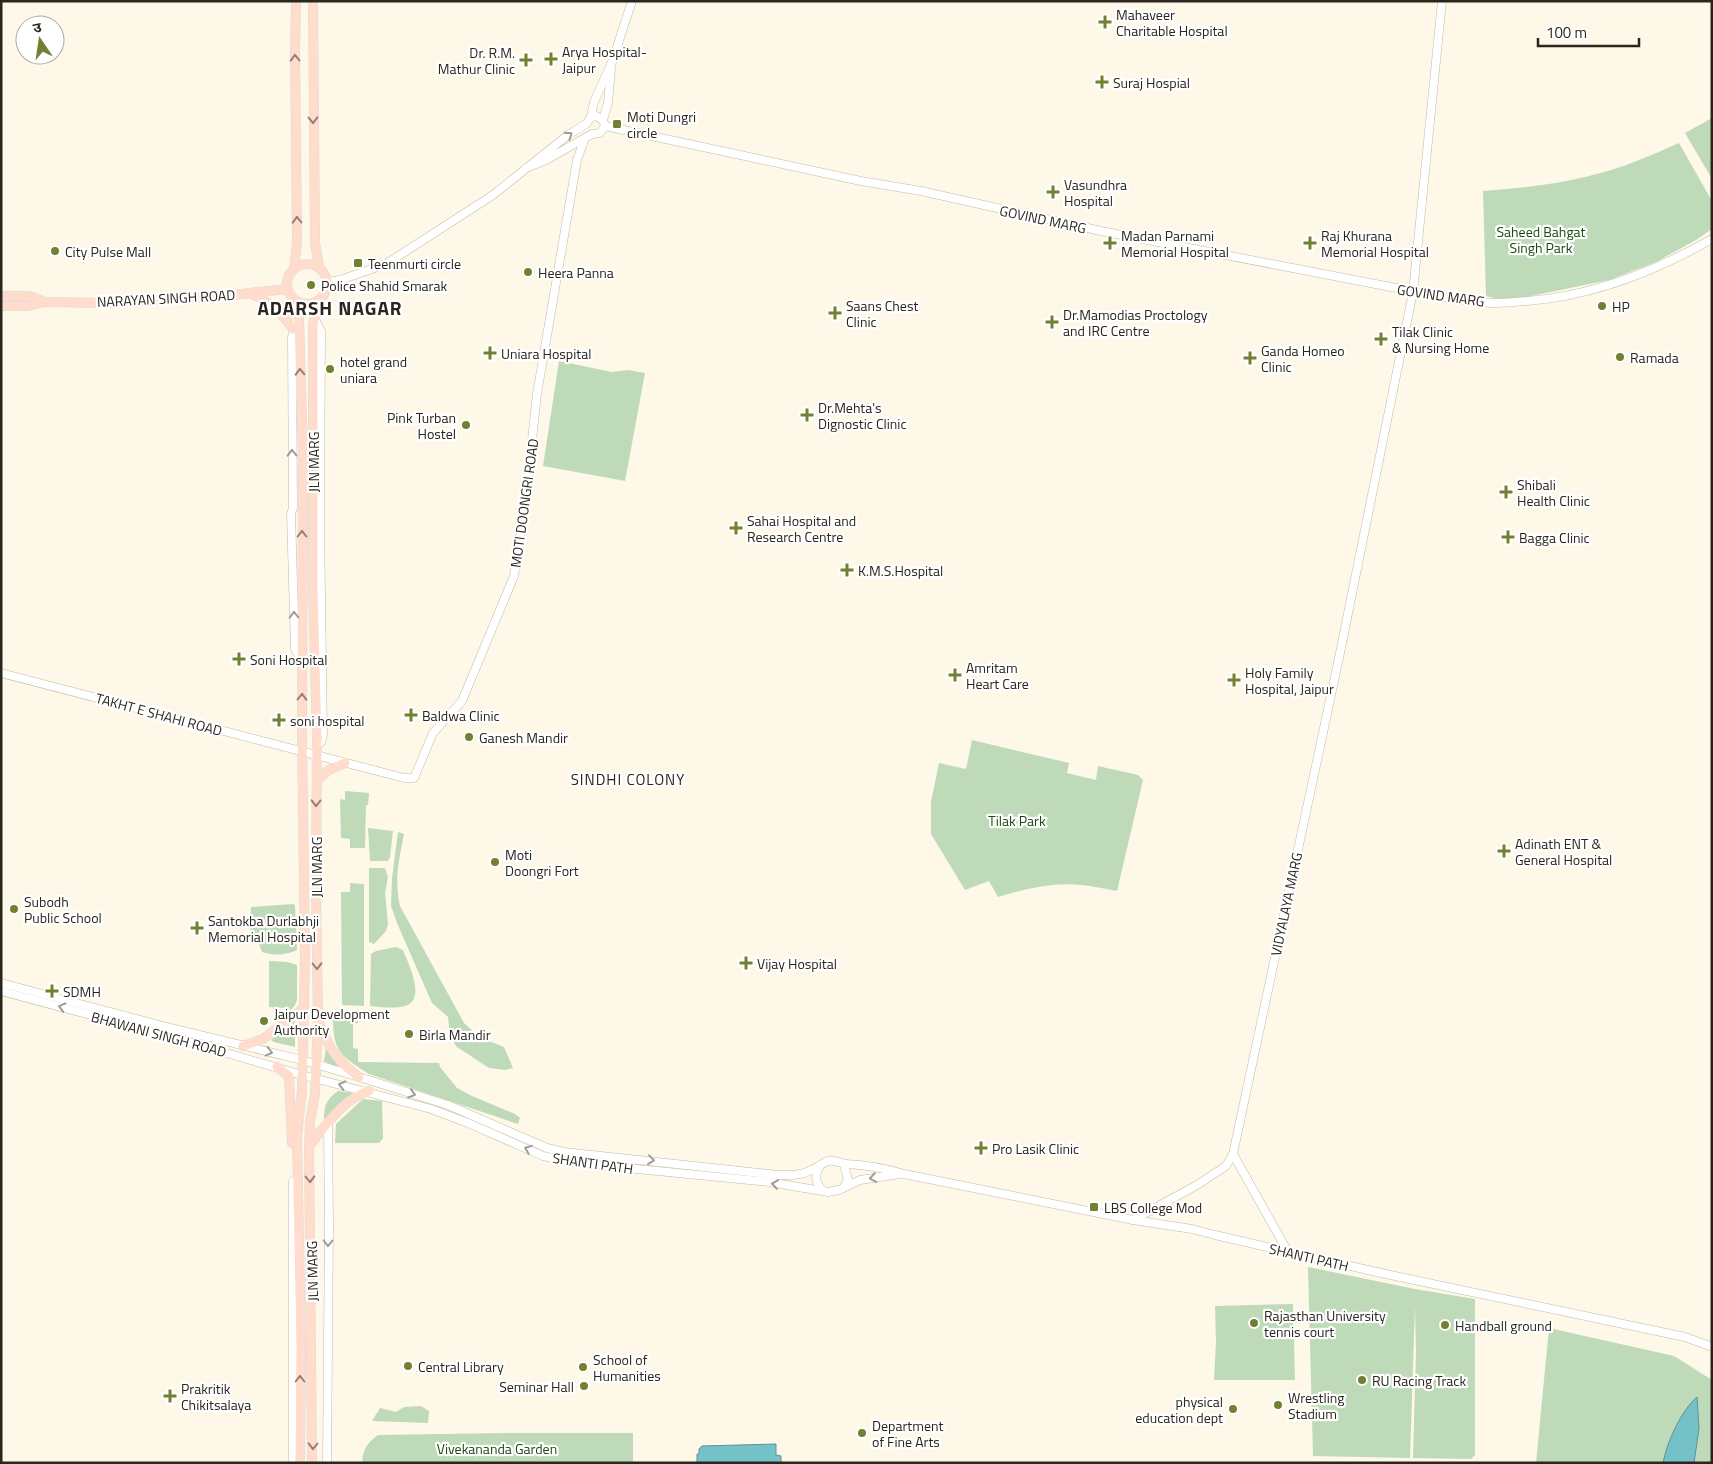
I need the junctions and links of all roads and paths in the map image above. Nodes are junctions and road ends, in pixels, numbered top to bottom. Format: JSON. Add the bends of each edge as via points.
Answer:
{"nodes":[{"id":1,"x":296,"y":1,"type":"edge"},
{"id":2,"x":313,"y":1,"type":"edge"},
{"id":3,"x":632,"y":1,"type":"edge"},
{"id":4,"x":1442,"y":1,"type":"edge"},
{"id":5,"x":612,"y":62,"type":"junction"},
{"id":6,"x":588,"y":121,"type":"junction"},
{"id":7,"x":604,"y":123,"type":"junction"},
{"id":8,"x":589,"y":136,"type":"junction"},
{"id":9,"x":526,"y":168,"type":"junction"},
{"id":10,"x":1712,"y":239,"type":"edge"},
{"id":11,"x":319,"y":267,"type":"junction"},
{"id":12,"x":294,"y":269,"type":"junction"},
{"id":13,"x":328,"y":282,"type":"junction"},
{"id":14,"x":287,"y":288,"type":"junction"},
{"id":15,"x":1413,"y":292,"type":"junction"},
{"id":16,"x":249,"y":293,"type":"junction"},
{"id":17,"x":1,"y":296,"type":"edge"},
{"id":18,"x":319,"y":300,"type":"junction"},
{"id":19,"x":44,"y":302,"type":"junction"},
{"id":20,"x":296,"y":302,"type":"junction"},
{"id":21,"x":1,"y":306,"type":"edge"},
{"id":22,"x":299,"y":320,"type":"junction"},
{"id":23,"x":292,"y":329,"type":"junction"},
{"id":24,"x":302,"y":662,"type":"junction"},
{"id":25,"x":1,"y":673,"type":"edge"},
{"id":26,"x":316,"y":751,"type":"junction"},
{"id":27,"x":302,"y":752,"type":"junction"},
{"id":28,"x":344,"y":763,"type":"junction"},
{"id":29,"x":316,"y":780,"type":"junction"},
{"id":30,"x":1,"y":983,"type":"edge"},
{"id":31,"x":1,"y":991,"type":"edge"},
{"id":32,"x":304,"y":1008,"type":"junction"},
{"id":33,"x":318,"y":1021,"type":"junction"},
{"id":34,"x":243,"y":1046,"type":"junction"},
{"id":35,"x":302,"y":1060,"type":"junction"},
{"id":36,"x":315,"y":1064,"type":"junction"},
{"id":37,"x":278,"y":1067,"type":"junction"},
{"id":38,"x":302,"y":1075,"type":"junction"},
{"id":39,"x":359,"y":1077,"type":"junction"},
{"id":40,"x":316,"y":1078,"type":"junction"},
{"id":41,"x":369,"y":1091,"type":"junction"},
{"id":42,"x":328,"y":1124,"type":"junction"},
{"id":43,"x":309,"y":1146,"type":"junction"},
{"id":44,"x":1233,"y":1154,"type":"junction"},
{"id":45,"x":844,"y":1164,"type":"junction"},
{"id":46,"x":820,"y":1165,"type":"junction"},
{"id":47,"x":904,"y":1174,"type":"junction"},
{"id":48,"x":295,"y":1183,"type":"junction"},
{"id":49,"x":844,"y":1187,"type":"junction"},
{"id":50,"x":823,"y":1191,"type":"junction"},
{"id":51,"x":1133,"y":1220,"type":"junction"},
{"id":52,"x":1288,"y":1252,"type":"junction"},
{"id":53,"x":1712,"y":1347,"type":"edge"},
{"id":54,"x":292,"y":1463,"type":"edge"},
{"id":55,"x":300,"y":1463,"type":"edge"},
{"id":56,"x":312,"y":1463,"type":"edge"},
{"id":57,"x":327,"y":1463,"type":"edge"}],
"edges":[{"from":12,"to":1,"type":"main road","one_way":true,"via":[[298,242]]},
{"from":2,"to":11,"type":"main road","one_way":true,"via":[[315,243]]},
{"from":3,"to":5,"type":"street"},
{"from":4,"to":15,"type":"street","name":"VIDYALAYA MARG"},
{"from":5,"to":6,"type":"street"},
{"from":5,"to":7,"type":"street"},
{"from":6,"to":7,"type":"street","name":"GOVIND MARG","via":[[596,116]]},
{"from":6,"to":8,"type":"street"},
{"from":9,"to":6,"type":"street","one_way":true},
{"from":7,"to":8,"type":"street","via":[[600,133]]},
{"from":7,"to":15,"type":"street","name":"GOVIND MARG","via":[[1092,230]]},
{"from":8,"to":9,"type":"street"},
{"from":8,"to":28,"type":"street","name":"MOTI DOONGRI ROAD","via":[[577,160],[537,394],[514,576],[462,701],[433,733],[414,778]]},
{"from":9,"to":13,"type":"street","via":[[493,195],[386,264]]},
{"from":10,"to":15,"type":"street","name":"GOVIND MARG","via":[[1656,268],[1582,293],[1498,303]]},
{"from":11,"to":12,"type":"main road","via":[[306,264]]},
{"from":11,"to":13,"type":"main road"},
{"from":12,"to":14,"type":"main road","via":[[289,274]]},
{"from":13,"to":18,"type":"main road","via":[[325,294]]},
{"from":14,"to":16,"type":"main road","name":"NARAYAN SINGH ROAD"},
{"from":14,"to":20,"type":"main road"},
{"from":15,"to":44,"type":"street","name":"VIDYALAYA MARG","via":[[1340,654]]},
{"from":16,"to":19,"type":"main road","name":"NARAYAN SINGH ROAD","via":[[108,303]]},
{"from":16,"to":23,"type":"main road","via":[[277,309]]},
{"from":17,"to":19,"type":"main road","via":[[29,296]]},
{"from":18,"to":20,"type":"main road","via":[[309,305]]},
{"from":18,"to":26,"type":"main road","name":"JLN MARG","via":[[313,324]]},
{"from":19,"to":21,"type":"main road","via":[[28,306]]},
{"from":20,"to":22,"type":"main road","name":"JLN MARG"},
{"from":22,"to":23,"type":"street"},
{"from":24,"to":22,"type":"main road","name":"JLN MARG","one_way":true},
{"from":24,"to":23,"type":"street","one_way":true,"via":[[295,649],[291,514]]},
{"from":27,"to":24,"type":"main road","name":"JLN MARG","one_way":true},
{"from":25,"to":27,"type":"street","name":"TAKHT E SHAHI ROAD"},
{"from":26,"to":27,"type":"street","name":"TAKHT E SHAHI ROAD"},
{"from":26,"to":28,"type":"street","name":"MOTI DOONGRI ROAD"},
{"from":26,"to":29,"type":"main road","name":"JLN MARG"},
{"from":27,"to":32,"type":"main road","name":"JLN MARG"},
{"from":28,"to":29,"type":"main road"},
{"from":29,"to":33,"type":"main road","name":"JLN MARG","one_way":true},
{"from":30,"to":34,"type":"street","name":"BHAWANI SINGH ROAD"},
{"from":37,"to":31,"type":"street","name":"BHAWANI SINGH ROAD","one_way":true},
{"from":32,"to":34,"type":"main road","via":[[263,1039]]},
{"from":32,"to":35,"type":"main road","name":"JLN MARG"},
{"from":33,"to":36,"type":"main road","name":"JLN MARG"},
{"from":33,"to":39,"type":"main road","via":[[338,1059]]},
{"from":34,"to":35,"type":"street","name":"BHAWANI SINGH ROAD","one_way":true},
{"from":35,"to":36,"type":"street","name":"BHAWANI SINGH ROAD"},
{"from":35,"to":38,"type":"main road","name":"JLN MARG"},
{"from":36,"to":39,"type":"street","name":"BHAWANI SINGH ROAD"},
{"from":36,"to":40,"type":"main road","name":"JLN MARG"},
{"from":37,"to":38,"type":"street","name":"BHAWANI SINGH ROAD"},
{"from":37,"to":48,"type":"main road","via":[[290,1076]]},
{"from":38,"to":40,"type":"street","name":"BHAWANI SINGH ROAD"},
{"from":38,"to":48,"type":"main road","name":"JLN MARG"},
{"from":39,"to":46,"type":"street","name":"BHAWANI SINGH ROAD","one_way":true,"via":[[448,1105],[547,1148],[564,1152],[776,1175],[797,1175]]},
{"from":41,"to":40,"type":"street","name":"SHANTI PATH","one_way":true},
{"from":40,"to":43,"type":"main road","name":"JLN MARG"},
{"from":41,"to":42,"type":"main road","via":[[350,1100]]},
{"from":50,"to":41,"type":"street","name":"SHANTI PATH","one_way":true,"via":[[769,1182],[576,1163],[543,1156],[432,1109]]},
{"from":42,"to":43,"type":"main road"},
{"from":42,"to":57,"type":"street","one_way":true},
{"from":43,"to":56,"type":"main road","name":"JLN MARG","one_way":true},
{"from":44,"to":51,"type":"street","via":[[1226,1166]]},
{"from":44,"to":52,"type":"street"},
{"from":45,"to":46,"type":"street","via":[[832,1161]]},
{"from":45,"to":47,"type":"street","name":"SHANTI PATH"},
{"from":45,"to":49,"type":"street","via":[[848,1175]]},
{"from":46,"to":50,"type":"street","via":[[816,1181]]},
{"from":47,"to":49,"type":"street","one_way":true,"via":[[860,1180]]},
{"from":47,"to":51,"type":"street","name":"SHANTI PATH"},
{"from":48,"to":54,"type":"street"},
{"from":55,"to":48,"type":"main road","name":"JLN MARG","one_way":true,"via":[[301,1346]]},
{"from":49,"to":50,"type":"street","via":[[834,1192]]},
{"from":51,"to":52,"type":"street","name":"SHANTI PATH","via":[[1192,1229]]},
{"from":52,"to":53,"type":"street","name":"SHANTI PATH","via":[[1642,1328]]}]}
